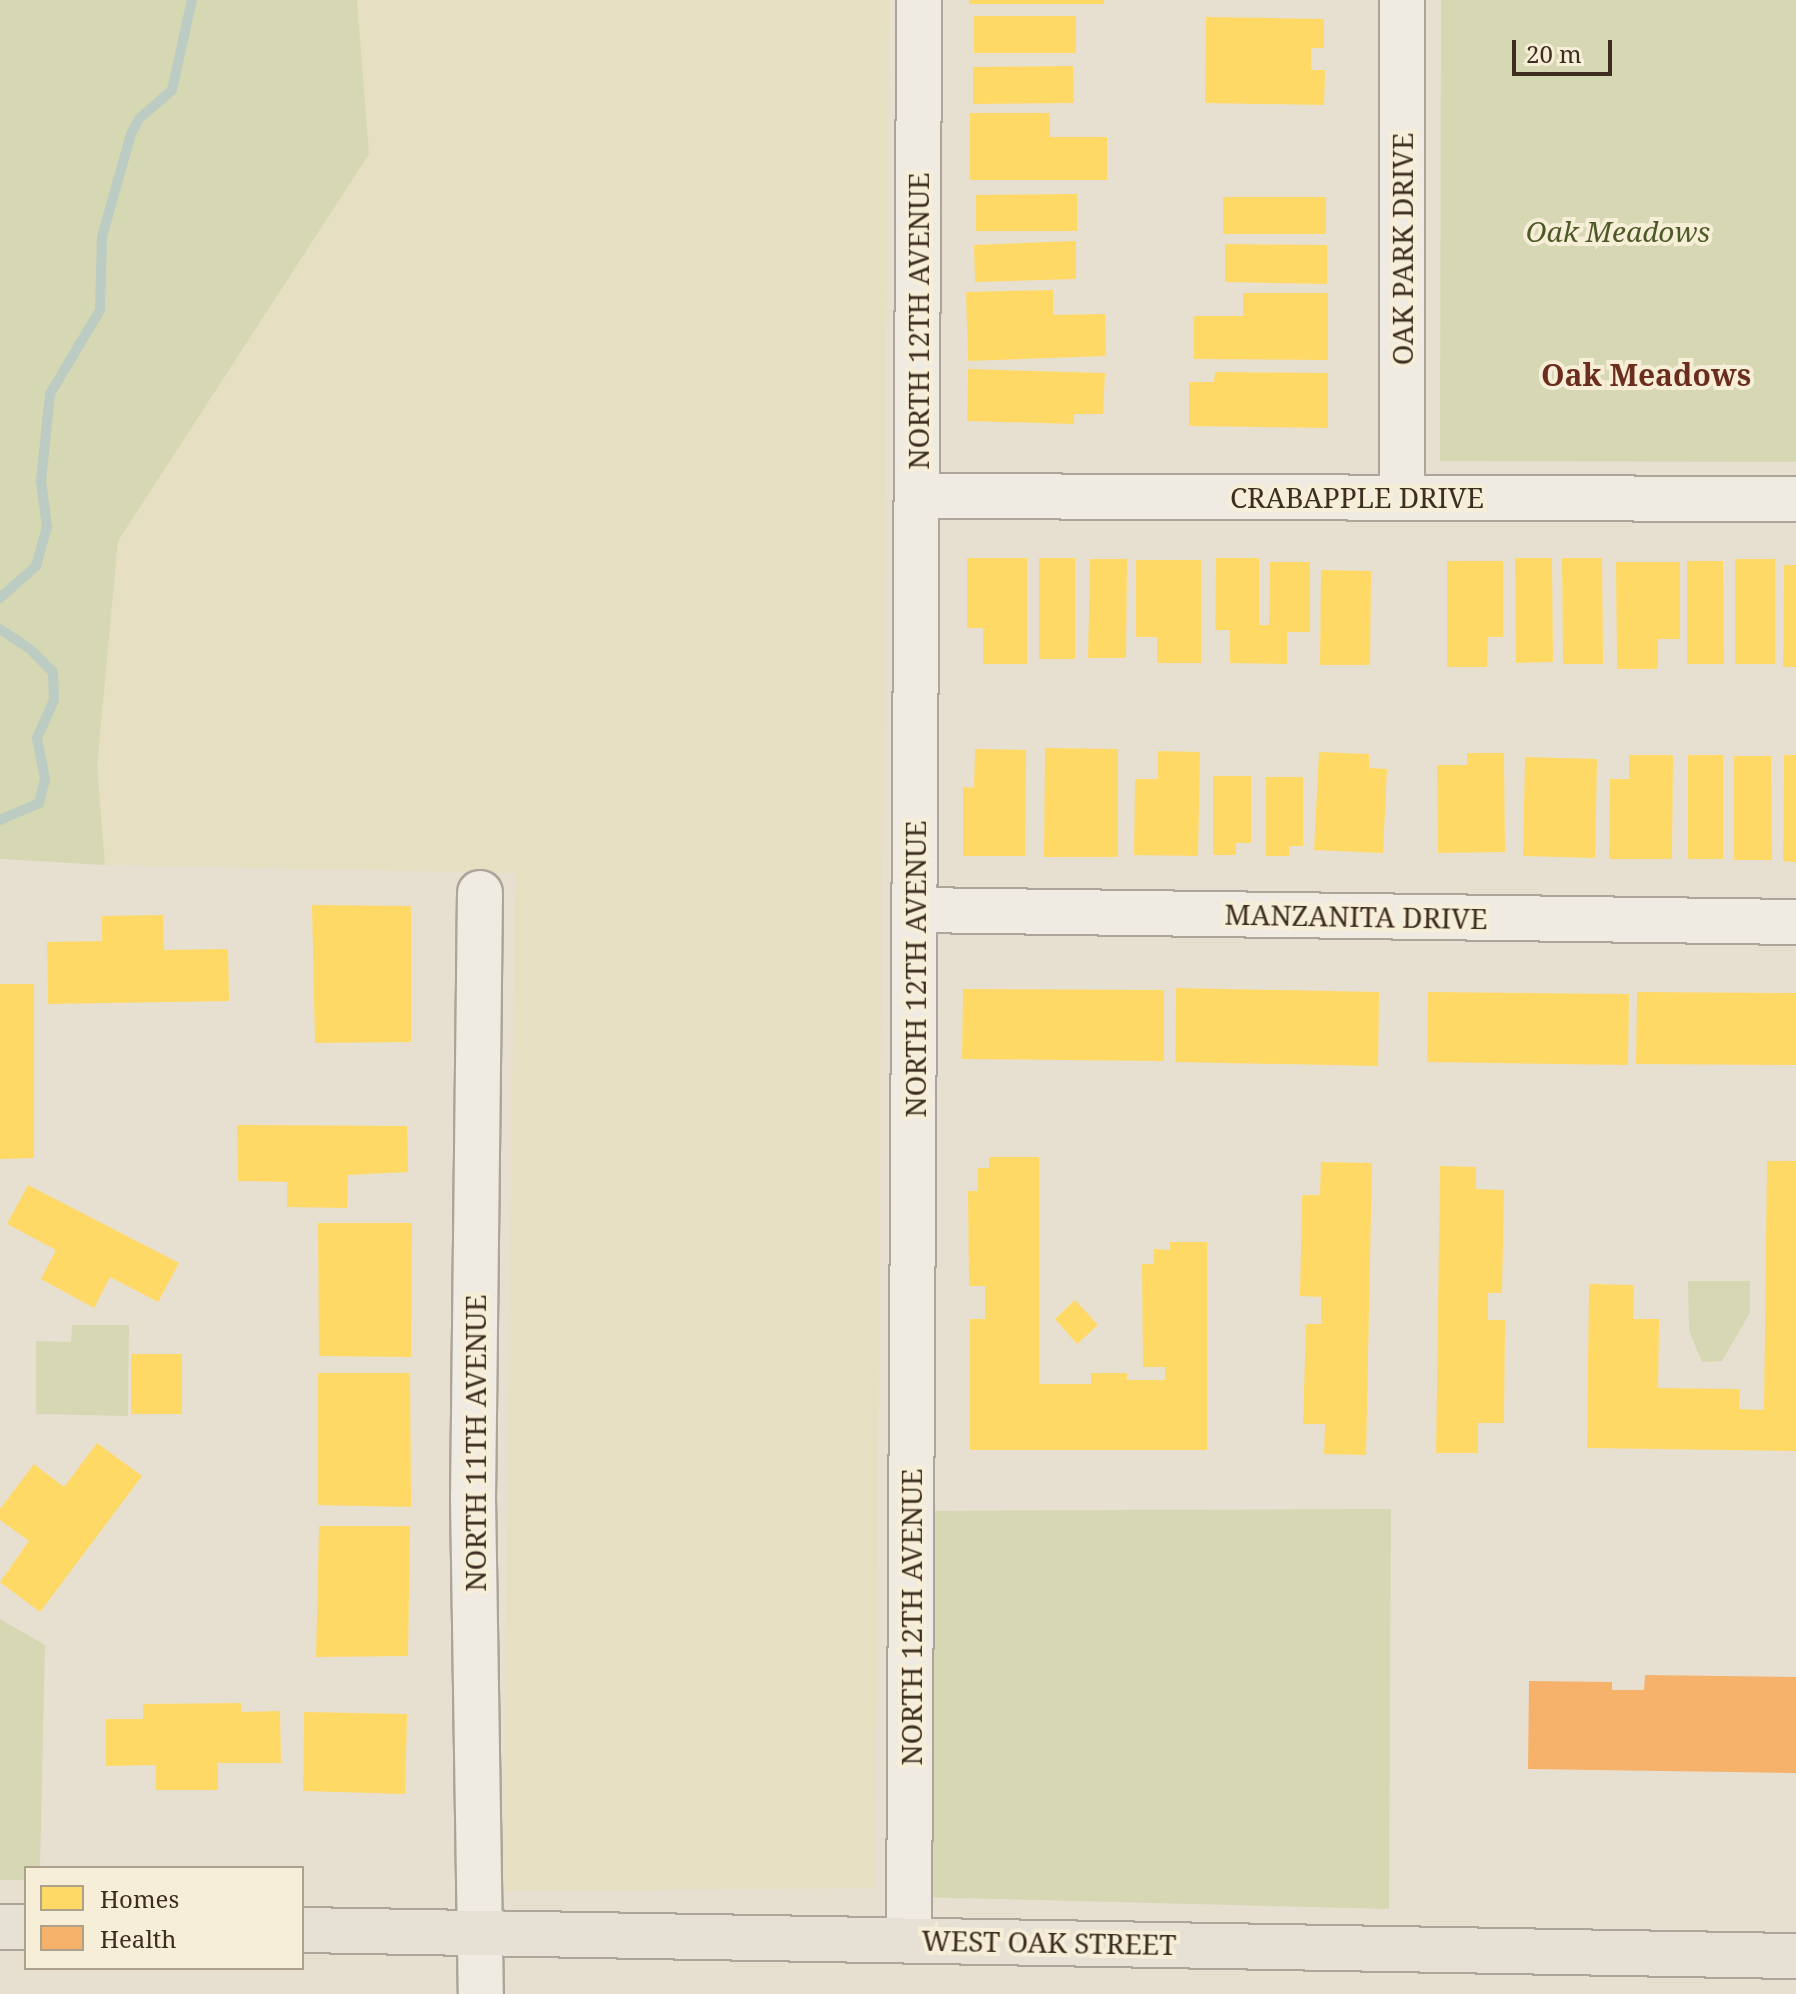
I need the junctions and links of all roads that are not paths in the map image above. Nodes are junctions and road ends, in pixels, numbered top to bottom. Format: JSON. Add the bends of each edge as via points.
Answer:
{"nodes":[{"id":1,"x":919,"y":0,"type":"edge"},
{"id":2,"x":1402,"y":0,"type":"edge"},
{"id":3,"x":917,"y":496,"type":"junction"},
{"id":4,"x":1402,"y":498,"type":"junction"},
{"id":5,"x":1796,"y":499,"type":"edge"},
{"id":6,"x":480,"y":893,"type":"dead end"},
{"id":7,"x":915,"y":910,"type":"junction"},
{"id":8,"x":1796,"y":922,"type":"edge"},
{"id":9,"x":0,"y":1927,"type":"edge"},
{"id":10,"x":24,"y":1927,"type":"edge"},
{"id":11,"x":304,"y":1930,"type":"edge"},
{"id":12,"x":482,"y":1931,"type":"junction"},
{"id":13,"x":909,"y":1939,"type":"junction"},
{"id":14,"x":1796,"y":1956,"type":"edge"},
{"id":15,"x":481,"y":1994,"type":"edge"}],
"edges":[{"from":1,"to":3,"type":"street","name":"NORTH 12TH AVENUE"},
{"from":2,"to":4,"type":"street","name":"OAK PARK DRIVE"},
{"from":3,"to":4,"type":"street","name":"CRABAPPLE DRIVE"},
{"from":3,"to":7,"type":"street","name":"NORTH 12TH AVENUE"},
{"from":4,"to":5,"type":"street","name":"CRABAPPLE DRIVE"},
{"from":6,"to":12,"type":"street","name":"NORTH 11TH AVENUE","via":[[473,1497]]},
{"from":7,"to":8,"type":"street","name":"MANZANITA DRIVE"},
{"from":7,"to":13,"type":"street","name":"NORTH 12TH AVENUE"},
{"from":9,"to":10,"type":"main road"},
{"from":11,"to":12,"type":"main road","name":"WEST OAK STREET"},
{"from":12,"to":13,"type":"main road","name":"WEST OAK STREET"},
{"from":12,"to":15,"type":"street","name":"NORTH 11TH AVENUE"},
{"from":13,"to":14,"type":"main road","name":"WEST OAK STREET"}]}
